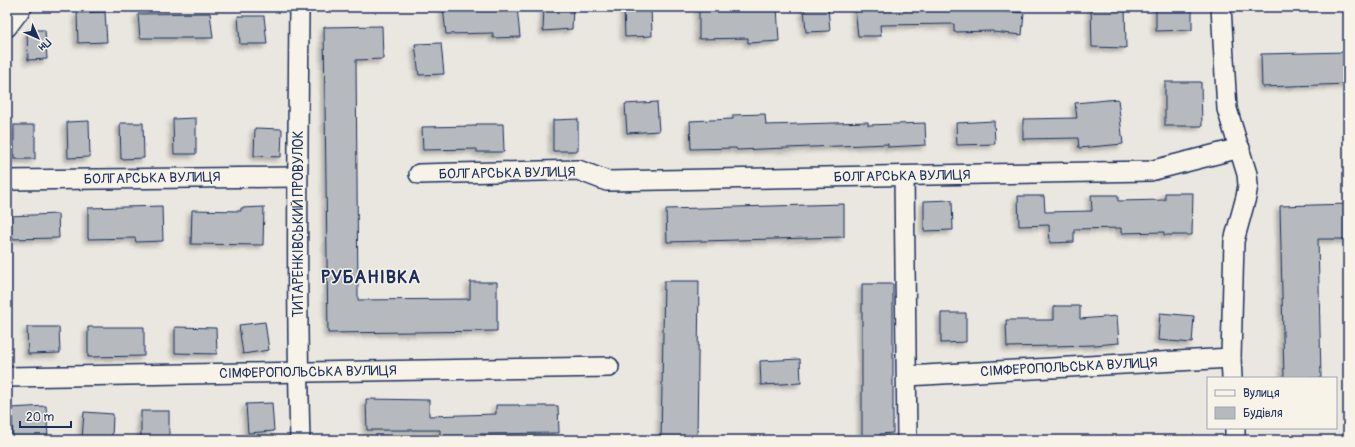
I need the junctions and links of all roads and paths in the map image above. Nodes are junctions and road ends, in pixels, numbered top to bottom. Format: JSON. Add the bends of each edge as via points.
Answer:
{"nodes":[{"id":1,"x":22,"y":7,"type":"edge"},
{"id":2,"x":299,"y":7,"type":"edge"},
{"id":3,"x":1221,"y":7,"type":"edge"},
{"id":4,"x":7,"y":27,"type":"edge"},
{"id":5,"x":1240,"y":148,"type":"junction"},
{"id":6,"x":419,"y":174,"type":"dead end"},
{"id":7,"x":904,"y":176,"type":"junction"},
{"id":8,"x":298,"y":177,"type":"junction"},
{"id":9,"x":7,"y":180,"type":"edge"},
{"id":10,"x":1231,"y":358,"type":"junction"},
{"id":11,"x":609,"y":367,"type":"dead end"},
{"id":12,"x":298,"y":373,"type":"junction"},
{"id":13,"x":907,"y":376,"type":"junction"},
{"id":14,"x":7,"y":377,"type":"edge"},
{"id":15,"x":1232,"y":377,"type":"edge"},
{"id":16,"x":1235,"y":429,"type":"edge"},
{"id":17,"x":300,"y":440,"type":"edge"},
{"id":18,"x":907,"y":440,"type":"edge"},
{"id":19,"x":1235,"y":440,"type":"edge"}],
"edges":[{"from":1,"to":4,"type":"street"},
{"from":2,"to":8,"type":"street","name":"ТИТАРЕНКІВСЬКИЙ ПРОВУЛОК"},
{"from":3,"to":5,"type":"street","via":[[1227,109]]},
{"from":5,"to":7,"type":"street","name":"БОЛГАРСЬКА ВУЛИЦЯ","via":[[1150,171]]},
{"from":5,"to":10,"type":"street","via":[[1248,185],[1234,241]]},
{"from":6,"to":7,"type":"street","name":"БОЛГАРСЬКА ВУЛИЦЯ","via":[[578,170],[607,181]]},
{"from":7,"to":13,"type":"street"},
{"from":8,"to":9,"type":"street","name":"БОЛГАРСЬКА ВУЛИЦЯ"},
{"from":8,"to":12,"type":"street","name":"ТИТАРЕНКІВСЬКИЙ ПРОВУЛОК"},
{"from":10,"to":13,"type":"street","name":"СІМФЕРОПОЛЬСЬКА ВУЛИЦЯ"},
{"from":10,"to":15,"type":"street"},
{"from":11,"to":12,"type":"street","name":"СІМФЕРОПОЛЬСЬКА ВУЛИЦЯ"},
{"from":12,"to":14,"type":"street","name":"СІМФЕРОПОЛЬСЬКА ВУЛИЦЯ"},
{"from":12,"to":17,"type":"street","name":"ТИТАРЕНКІВСЬКИЙ ПРОВУЛОК"},
{"from":13,"to":18,"type":"street"},
{"from":16,"to":19,"type":"street"}]}
